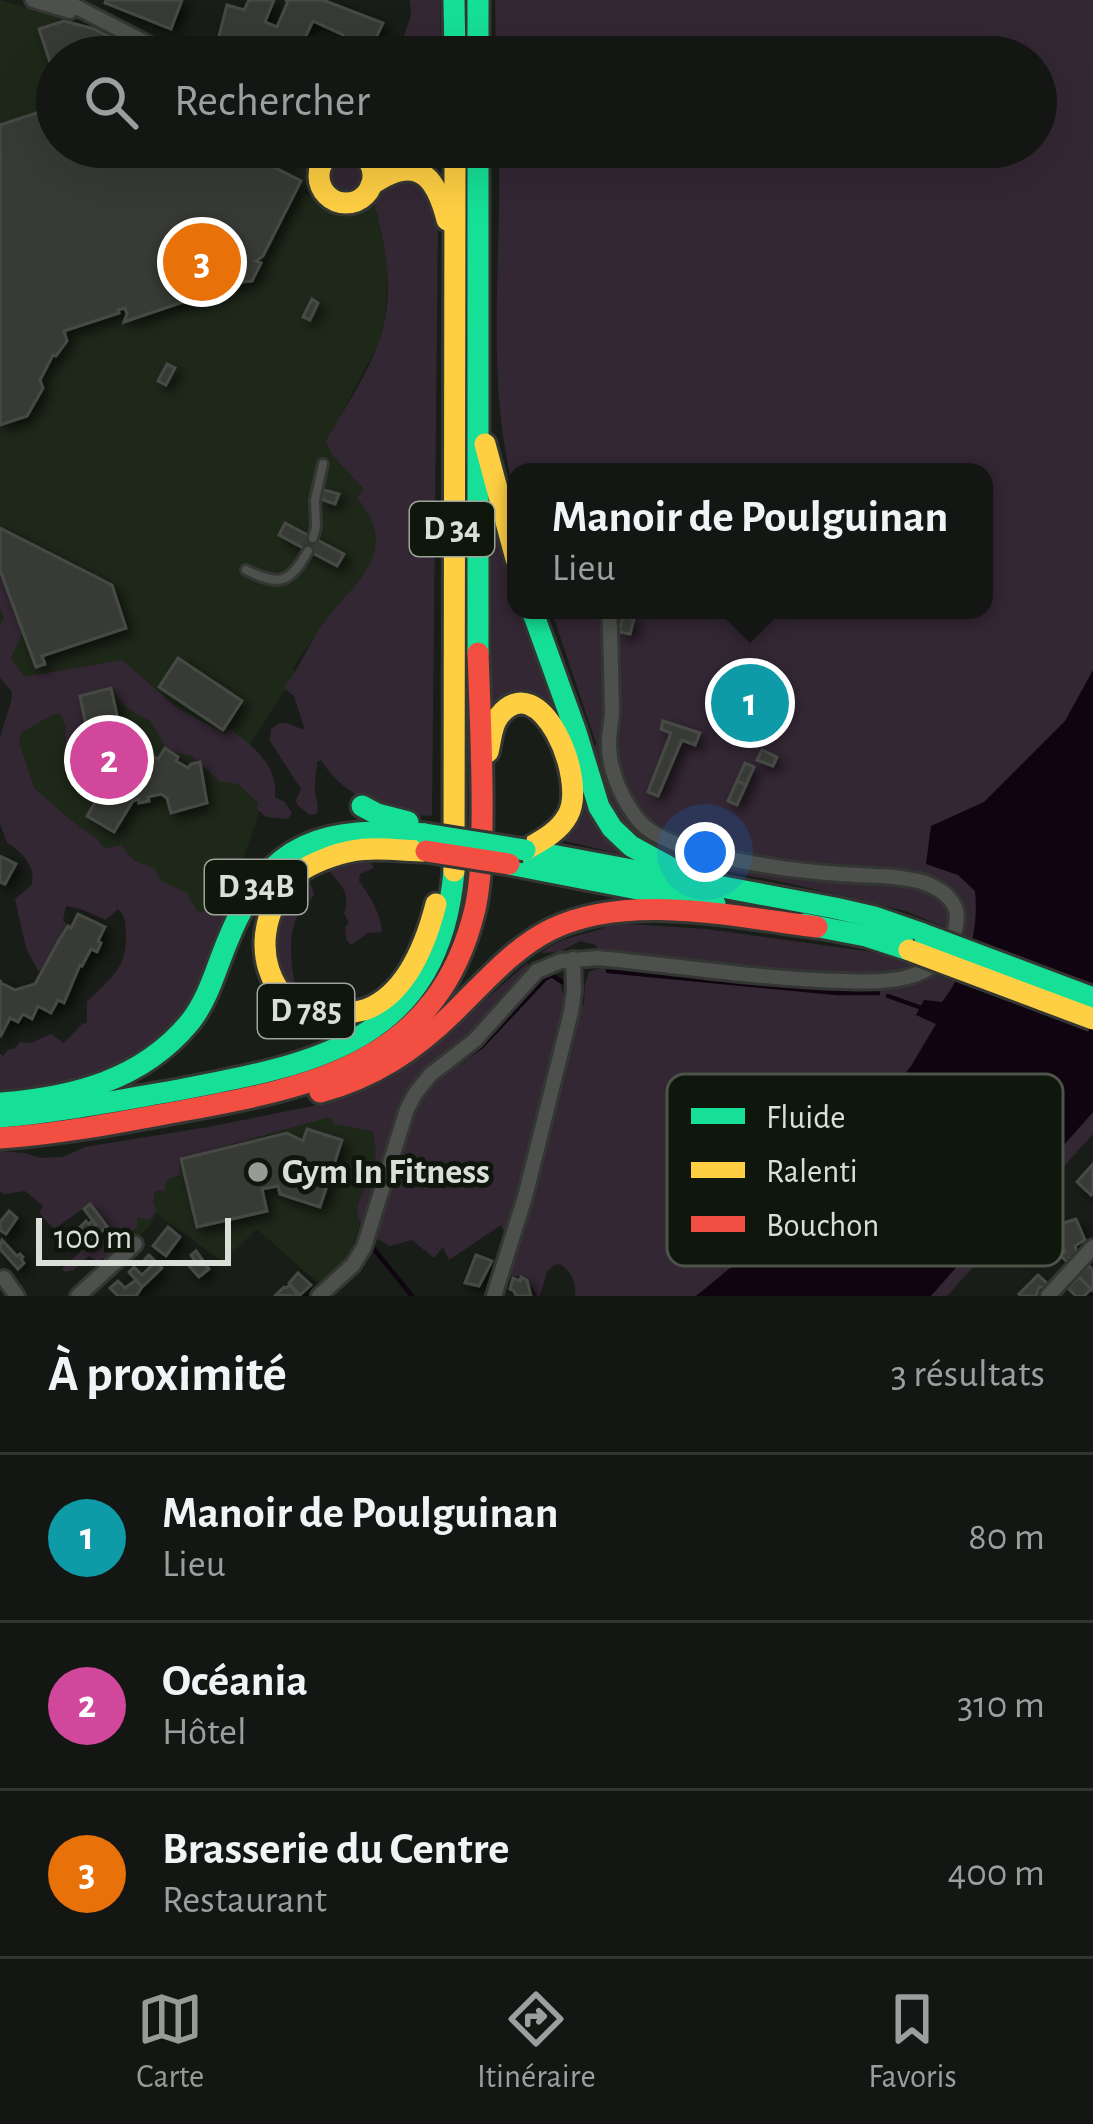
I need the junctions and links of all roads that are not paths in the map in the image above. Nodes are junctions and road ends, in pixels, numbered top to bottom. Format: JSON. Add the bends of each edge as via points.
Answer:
{"nodes":[{"id":1,"x":33,"y":0,"type":"edge"},
{"id":2,"x":63,"y":0,"type":"edge"},
{"id":3,"x":454,"y":0,"type":"edge"},
{"id":4,"x":478,"y":0,"type":"edge"},
{"id":5,"x":98,"y":19,"type":"junction"},
{"id":6,"x":132,"y":36,"type":"edge"},
{"id":7,"x":458,"y":36,"type":"edge"},
{"id":8,"x":467,"y":36,"type":"edge"},
{"id":9,"x":318,"y":168,"type":"edge"},
{"id":10,"x":370,"y":168,"type":"edge"},
{"id":11,"x":455,"y":168,"type":"edge"},
{"id":12,"x":478,"y":168,"type":"edge"},
{"id":13,"x":371,"y":185,"type":"junction"},
{"id":14,"x":455,"y":261,"type":"junction"},
{"id":15,"x":478,"y":419,"type":"junction"},
{"id":16,"x":323,"y":464,"type":"dead end"},
{"id":17,"x":507,"y":526,"type":"edge"},
{"id":18,"x":313,"y":538,"type":"dead end"},
{"id":19,"x":308,"y":550,"type":"dead end"},
{"id":20,"x":246,"y":570,"type":"dead end"},
{"id":21,"x":535,"y":619,"type":"edge"},
{"id":22,"x":609,"y":619,"type":"edge"},
{"id":23,"x":482,"y":776,"type":"junction"},
{"id":24,"x":455,"y":797,"type":"junction"},
{"id":25,"x":362,"y":806,"type":"dead end"},
{"id":26,"x":426,"y":838,"type":"junction"},
{"id":27,"x":517,"y":857,"type":"junction"},
{"id":28,"x":701,"y":881,"type":"junction"},
{"id":29,"x":818,"y":927,"type":"junction"},
{"id":30,"x":916,"y":942,"type":"junction"},
{"id":31,"x":574,"y":959,"type":"junction"},
{"id":32,"x":1093,"y":998,"type":"edge"},
{"id":33,"x":1093,"y":1018,"type":"edge"},
{"id":34,"x":0,"y":1103,"type":"edge"},
{"id":35,"x":224,"y":1103,"type":"junction"},
{"id":36,"x":0,"y":1117,"type":"edge"},
{"id":37,"x":0,"y":1138,"type":"edge"},
{"id":38,"x":135,"y":1244,"type":"dead end"},
{"id":39,"x":1093,"y":1247,"type":"edge"},
{"id":40,"x":4,"y":1283,"type":"edge"},
{"id":41,"x":17,"y":1296,"type":"edge"},
{"id":42,"x":78,"y":1296,"type":"edge"},
{"id":43,"x":319,"y":1296,"type":"edge"},
{"id":44,"x":494,"y":1296,"type":"edge"},
{"id":45,"x":1048,"y":1296,"type":"edge"}],
"edges":[{"from":1,"to":5,"type":"street"},
{"from":2,"to":5,"type":"street"},
{"from":3,"to":7,"type":"main road"},
{"from":4,"to":8,"type":"main road"},
{"from":5,"to":6,"type":"street"},
{"from":9,"to":13,"type":"main road","via":[[322,188],[340,202],[362,197]]},
{"from":10,"to":13,"type":"main road"},
{"from":11,"to":14,"type":"main road","number":"D 34"},
{"from":12,"to":15,"type":"main road","number":"D 34"},
{"from":13,"to":14,"type":"main road","via":[[398,169],[433,180]]},
{"from":14,"to":24,"type":"main road","number":"D 34"},
{"from":15,"to":17,"type":"main road"},
{"from":15,"to":23,"type":"main road","number":"D 34"},
{"from":16,"to":18,"type":"lane"},
{"from":19,"to":20,"type":"lane","via":[[284,579]]},
{"from":21,"to":28,"type":"main road","number":"D 785","via":[[605,818],[638,851]]},
{"from":22,"to":31,"type":"street","via":[[612,766],[647,829],[740,859],[919,881],[949,897],[957,922],[936,962],[898,980]]},
{"from":23,"to":27,"type":"main road","via":[[502,712],[526,704],[549,718],[566,757],[572,806],[554,833]]},
{"from":23,"to":35,"type":"main road","number":"D 34","via":[[474,912],[456,964],[426,1011],[395,1041],[339,1072]]},
{"from":24,"to":26,"type":"main road","number":"D 785","via":[[430,927],[397,986],[343,1016],[311,1013],[282,994],[266,967],[262,937],[292,877],[345,852]]},
{"from":24,"to":36,"type":"main road","number":"D 34","via":[[454,874],[442,938],[418,984],[386,1020],[298,1064],[99,1106]]},
{"from":25,"to":26,"type":"main road"},
{"from":26,"to":27,"type":"main road","number":"D 785","bridge":true},
{"from":26,"to":27,"type":"main road","bridge":true,"via":[[467,840]]},
{"from":26,"to":34,"type":"main road","number":"D 34B","via":[[369,830],[293,850],[254,890],[203,1002],[160,1051],[103,1086]]},
{"from":27,"to":28,"type":"main road"},
{"from":27,"to":29,"type":"main road","number":"D 785"},
{"from":28,"to":30,"type":"main road","number":"D 785","via":[[862,913]]},
{"from":29,"to":30,"type":"main road","number":"D 785"},
{"from":29,"to":35,"type":"main road","via":[[647,910],[569,922],[512,955],[422,1043],[375,1074],[281,1101]]},
{"from":30,"to":32,"type":"main road","number":"D 785","bridge":true},
{"from":30,"to":33,"type":"main road","number":"D 785","bridge":true},
{"from":31,"to":43,"type":"street","via":[[537,970],[475,1040],[422,1083],[364,1247]]},
{"from":31,"to":44,"type":"street","via":[[565,1035]]},
{"from":35,"to":37,"type":"main road","number":"D 34"},
{"from":38,"to":42,"type":"street"},
{"from":39,"to":45,"type":"street"},
{"from":40,"to":41,"type":"street"}]}
